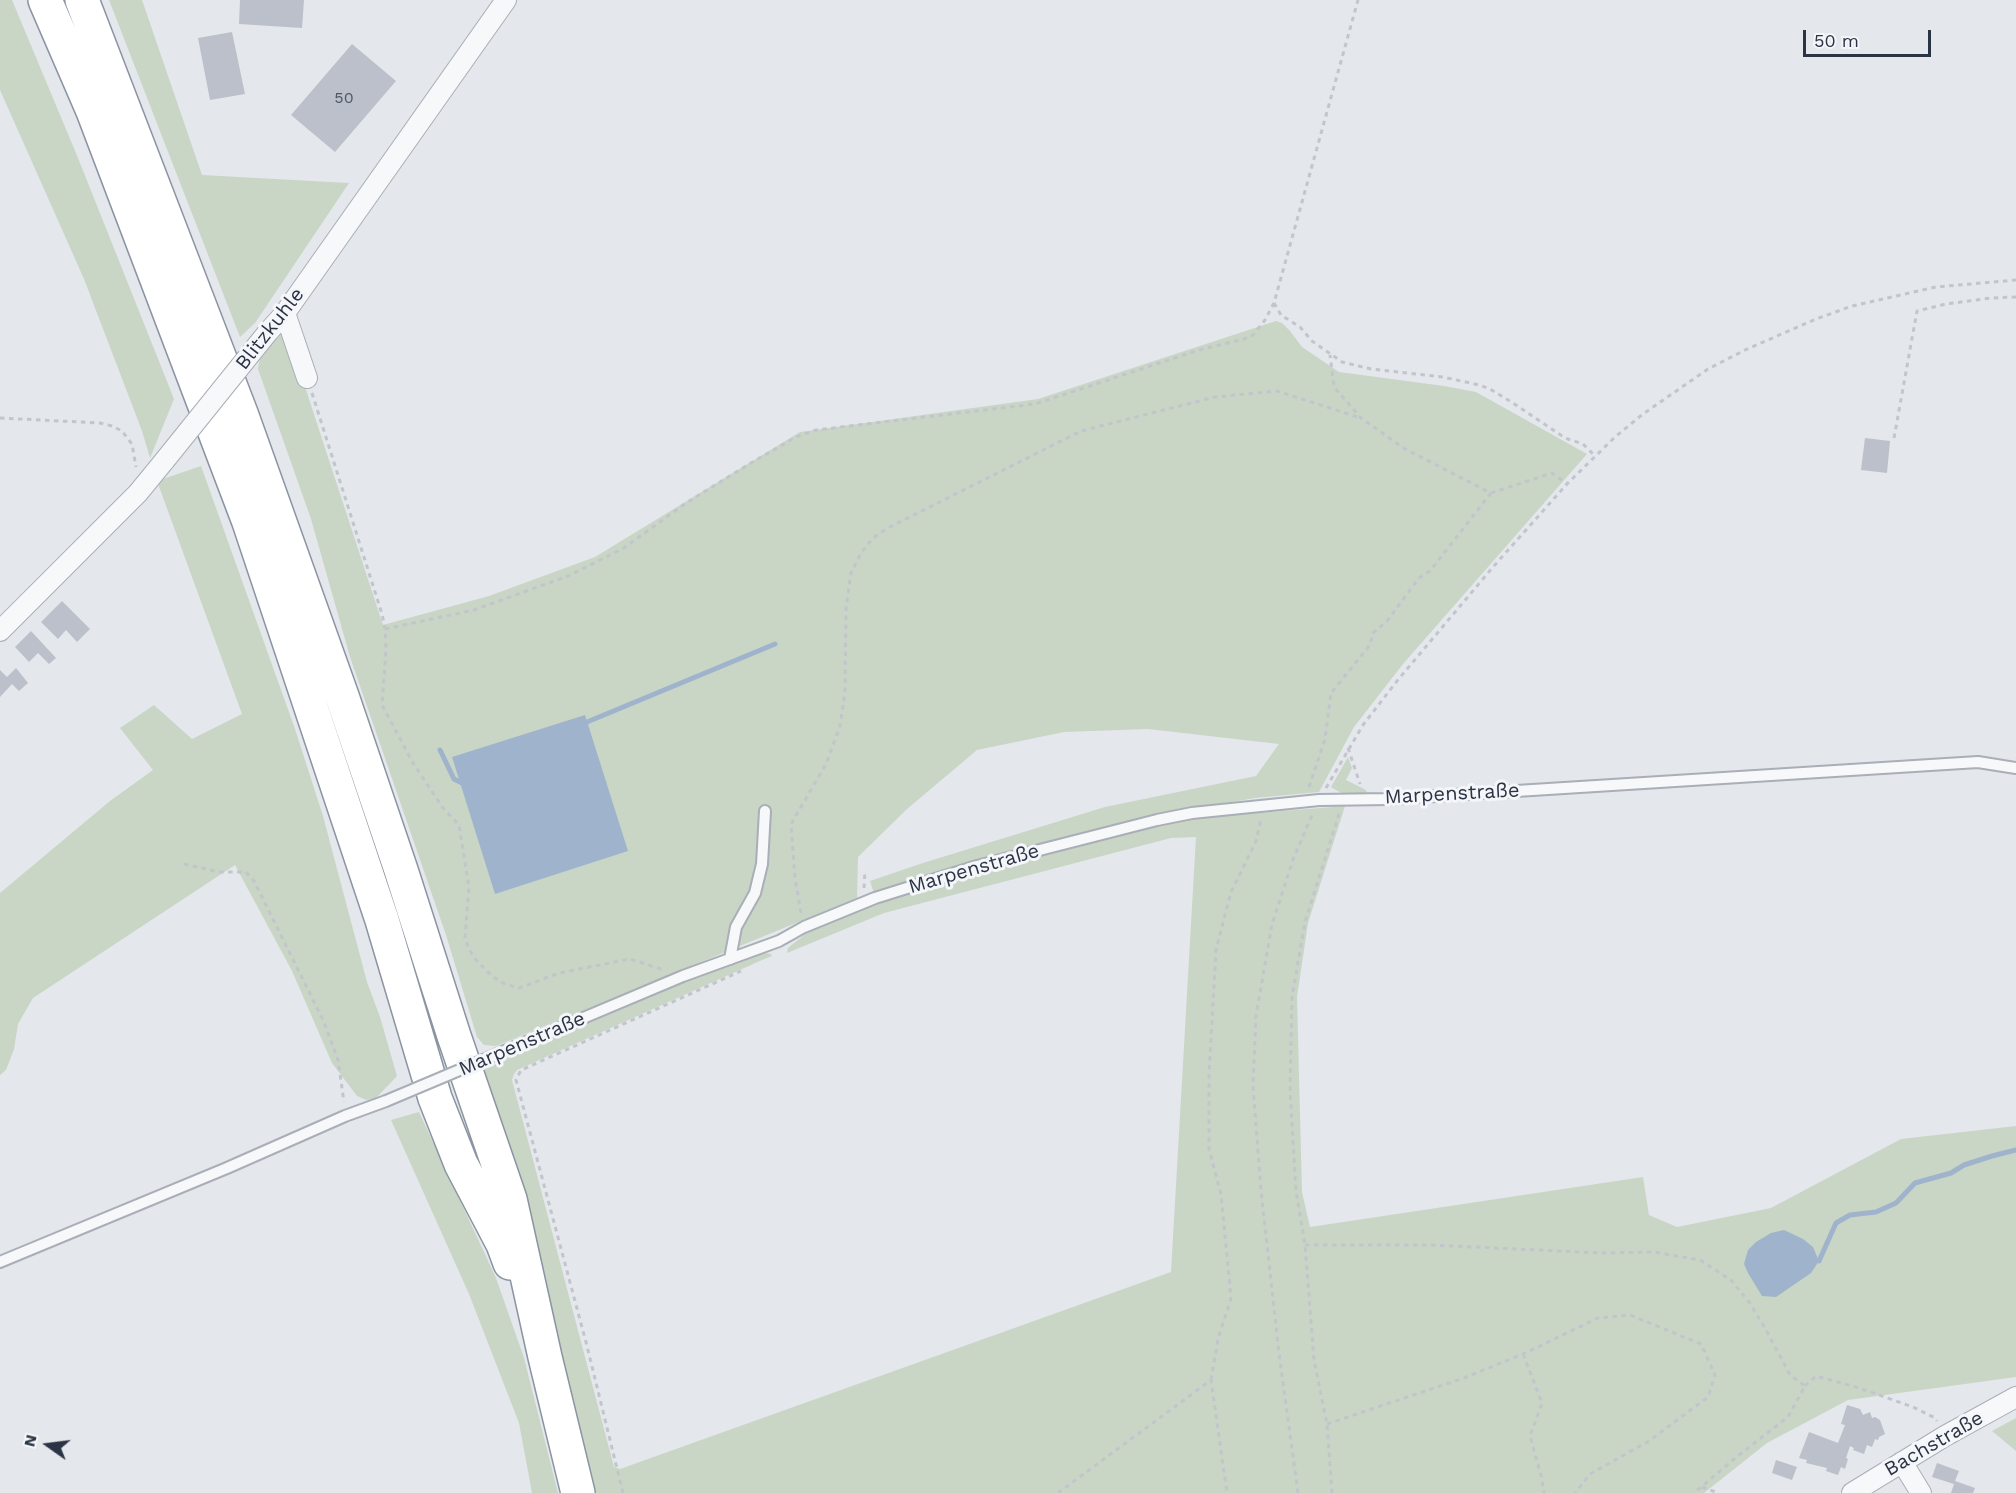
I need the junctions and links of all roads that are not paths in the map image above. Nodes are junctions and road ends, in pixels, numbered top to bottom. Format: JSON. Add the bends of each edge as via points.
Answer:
{"nodes":[{"id":1,"x":45,"y":0,"type":"edge"},
{"id":2,"x":82,"y":0,"type":"edge"},
{"id":3,"x":506,"y":0,"type":"edge"},
{"id":4,"x":285,"y":314,"type":"junction"},
{"id":5,"x":307,"y":378,"type":"road end"},
{"id":6,"x":0,"y":631,"type":"edge"},
{"id":7,"x":2016,"y":768,"type":"edge"},
{"id":8,"x":765,"y":811,"type":"dead end"},
{"id":9,"x":729,"y":959,"type":"junction"},
{"id":10,"x":0,"y":1262,"type":"edge"},
{"id":11,"x":545,"y":1357,"type":"junction"},
{"id":12,"x":2016,"y":1397,"type":"edge"},
{"id":13,"x":1902,"y":1462,"type":"junction"},
{"id":14,"x":578,"y":1493,"type":"edge"},
{"id":15,"x":1852,"y":1493,"type":"edge"},
{"id":16,"x":1921,"y":1493,"type":"edge"}],
"edges":[{"from":1,"to":11,"type":"highway","via":[[93,111],[249,522],[382,920],[435,1098],[461,1164],[503,1244]]},
{"from":2,"to":11,"type":"highway","via":[[242,416],[342,696],[510,1199]]},
{"from":3,"to":4,"type":"street","name":"Blitzkuhle"},
{"from":4,"to":5,"type":"street"},
{"from":4,"to":6,"type":"street","name":"Blitzkuhle","bridge":true,"via":[[138,493]]},
{"from":7,"to":9,"type":"lane","name":"Marpenstraße","via":[[1978,762],[1389,799],[1318,800],[1192,813],[977,866],[874,898]]},
{"from":8,"to":9,"type":"lane","via":[[762,864],[755,893],[736,927]]},
{"from":9,"to":10,"type":"lane","name":"Marpenstraße","bridge":true},
{"from":11,"to":14,"type":"highway"},
{"from":12,"to":13,"type":"street","name":"Bachstraße"},
{"from":13,"to":15,"type":"street","name":"Bachstraße"},
{"from":13,"to":16,"type":"street"}]}
